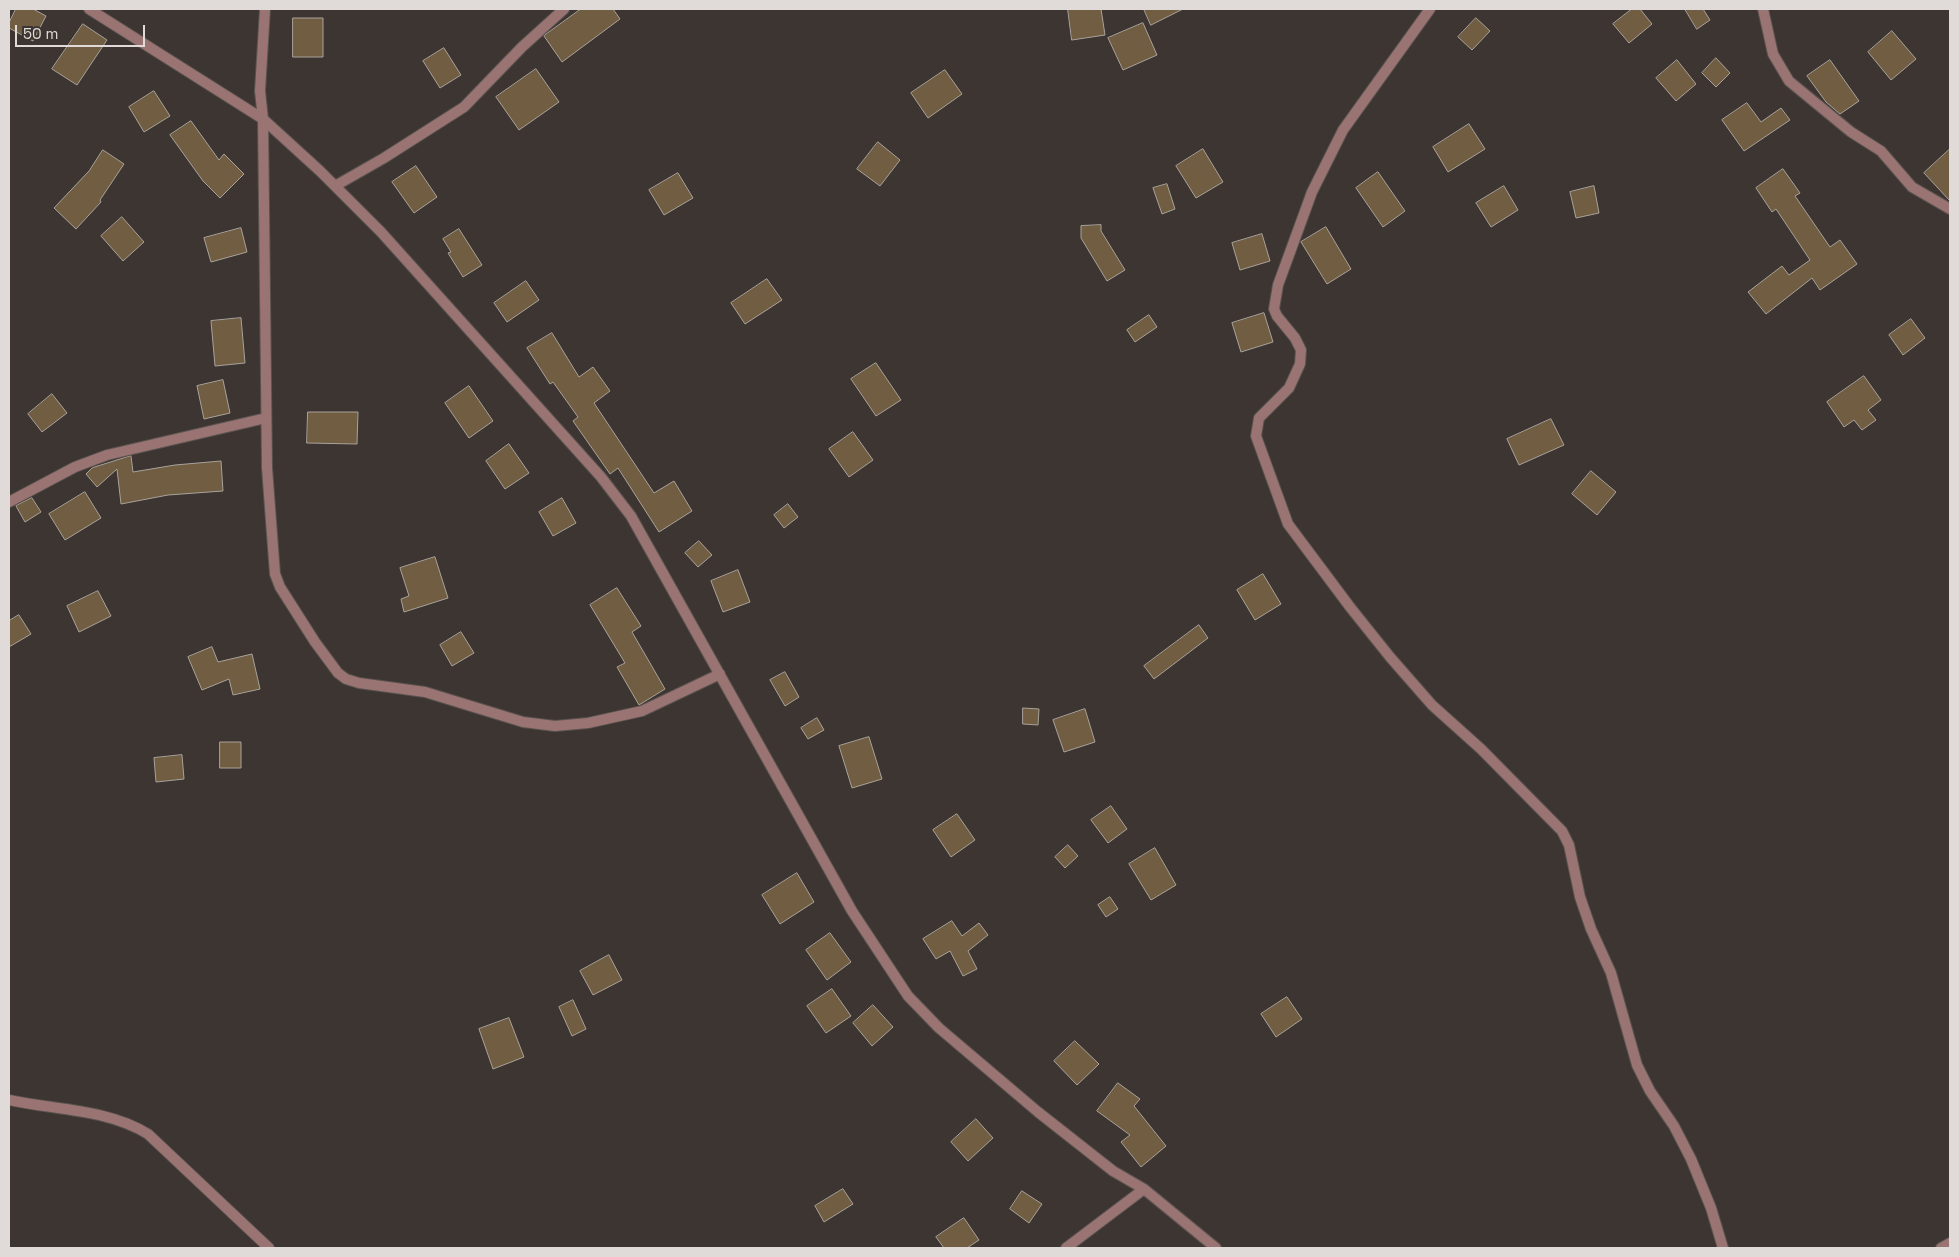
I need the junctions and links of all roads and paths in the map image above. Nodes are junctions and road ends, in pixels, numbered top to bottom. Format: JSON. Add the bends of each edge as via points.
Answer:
{"nodes":[{"id":1,"x":89,"y":9,"type":"edge"},
{"id":2,"x":265,"y":9,"type":"edge"},
{"id":3,"x":564,"y":9,"type":"edge"},
{"id":4,"x":1430,"y":9,"type":"edge"},
{"id":5,"x":1762,"y":9,"type":"edge"},
{"id":6,"x":263,"y":119,"type":"junction"},
{"id":7,"x":335,"y":186,"type":"junction"},
{"id":8,"x":1950,"y":209,"type":"edge"},
{"id":9,"x":266,"y":418,"type":"junction"},
{"id":10,"x":9,"y":502,"type":"edge"},
{"id":11,"x":720,"y":674,"type":"junction"},
{"id":12,"x":9,"y":1100,"type":"edge"},
{"id":13,"x":1144,"y":1189,"type":"junction"},
{"id":14,"x":1950,"y":1243,"type":"edge"},
{"id":15,"x":269,"y":1248,"type":"edge"},
{"id":16,"x":1066,"y":1248,"type":"edge"},
{"id":17,"x":1216,"y":1248,"type":"edge"},
{"id":18,"x":1723,"y":1248,"type":"edge"},
{"id":19,"x":1941,"y":1248,"type":"edge"}],
"edges":[{"from":1,"to":6,"type":"street"},
{"from":2,"to":6,"type":"street","via":[[260,91]]},
{"from":3,"to":7,"type":"street","via":[[464,107]]},
{"from":4,"to":18,"type":"street","via":[[1343,130],[1312,192],[1278,286],[1274,309],[1301,350],[1300,364],[1289,388],[1260,418],[1256,436],[1288,524],[1344,600],[1432,704],[1562,831],[1590,929],[1611,973],[1637,1066],[1691,1160]]},
{"from":5,"to":8,"type":"street","via":[[1772,54],[1789,81],[1851,132],[1881,151],[1912,187]]},
{"from":6,"to":7,"type":"street"},
{"from":6,"to":9,"type":"street"},
{"from":7,"to":11,"type":"street","via":[[381,232],[601,477],[631,516]]},
{"from":9,"to":10,"type":"street","via":[[107,454]]},
{"from":9,"to":11,"type":"street","via":[[276,579],[315,642],[346,679],[425,692],[523,722],[555,726],[642,712]]},
{"from":11,"to":13,"type":"street","via":[[852,911],[908,996],[939,1028],[1038,1112],[1113,1171]]},
{"from":12,"to":15,"type":"street","via":[[107,1116],[130,1123],[148,1134]]},
{"from":13,"to":16,"type":"street"},
{"from":13,"to":17,"type":"street"},
{"from":14,"to":19,"type":"street"}]}
